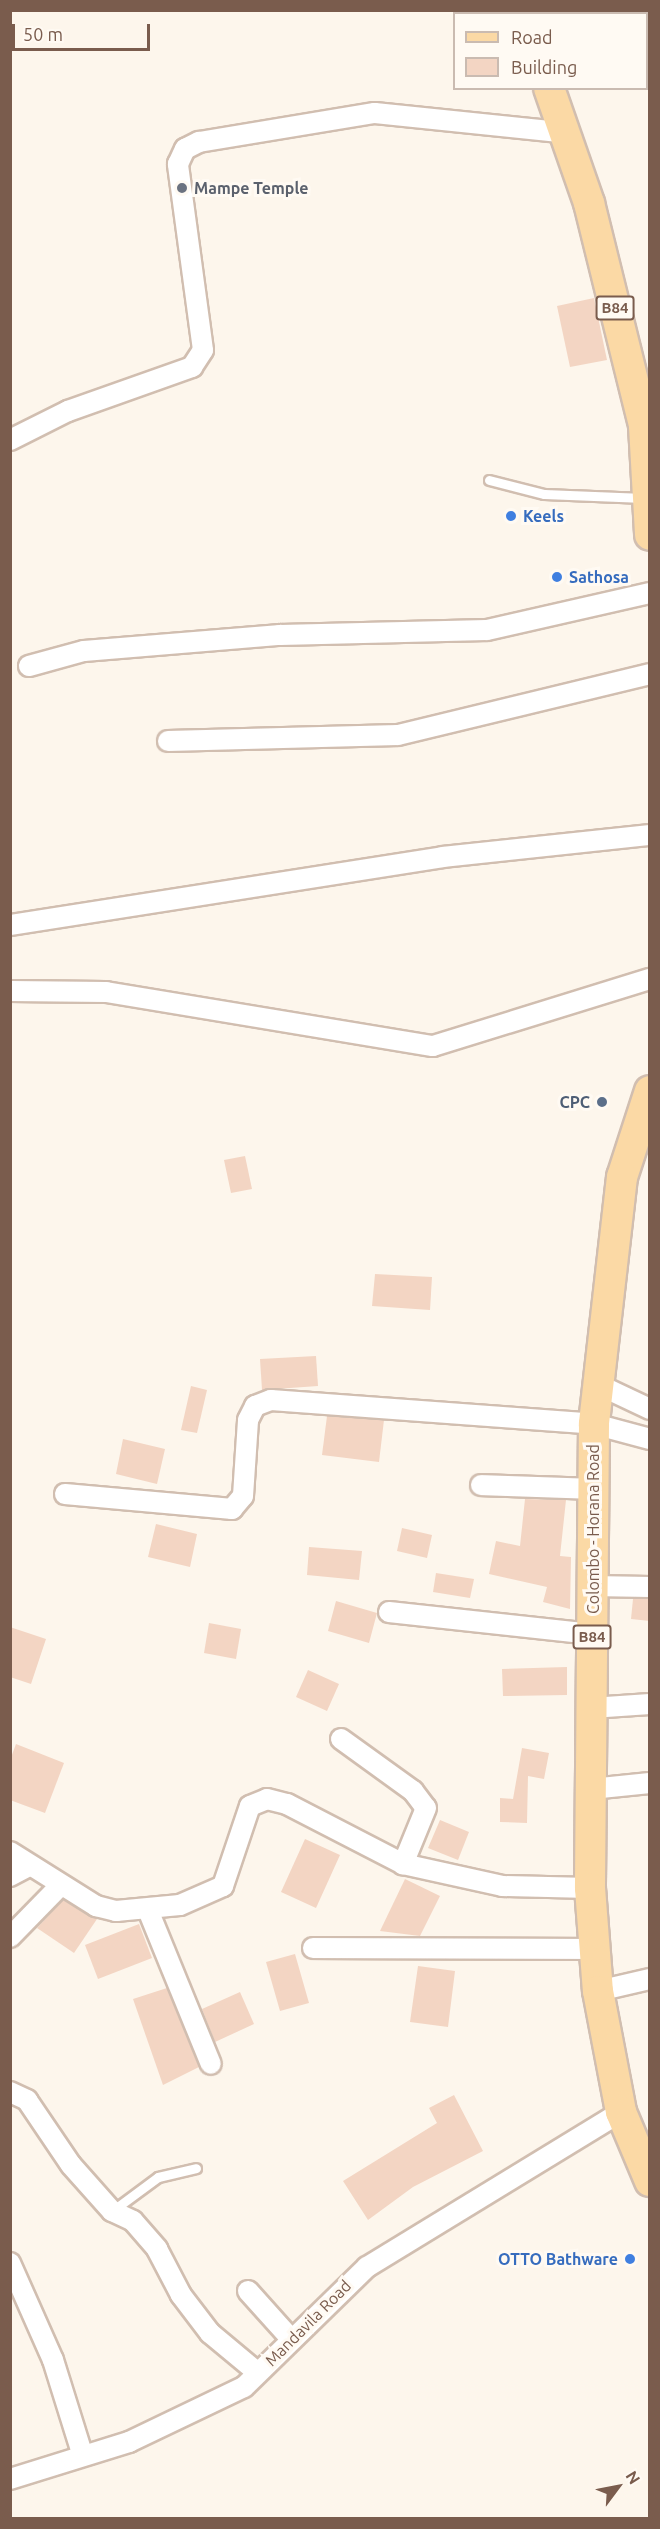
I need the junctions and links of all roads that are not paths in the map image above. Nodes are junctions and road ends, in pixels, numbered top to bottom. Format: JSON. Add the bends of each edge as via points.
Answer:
{"nodes":[{"id":1,"x":550,"y":90,"type":"edge"},
{"id":2,"x":569,"y":133,"type":"junction"},
{"id":3,"x":10,"y":440,"type":"edge"},
{"id":4,"x":647,"y":450,"type":"edge"},
{"id":5,"x":489,"y":480,"type":"dead end"},
{"id":6,"x":649,"y":499,"type":"edge"},
{"id":7,"x":650,"y":535,"type":"edge"},
{"id":8,"x":650,"y":593,"type":"edge"},
{"id":9,"x":29,"y":666,"type":"dead end"},
{"id":10,"x":650,"y":674,"type":"edge"},
{"id":11,"x":168,"y":741,"type":"dead end"},
{"id":12,"x":650,"y":835,"type":"edge"},
{"id":13,"x":10,"y":925,"type":"edge"},
{"id":14,"x":650,"y":979,"type":"edge"},
{"id":15,"x":10,"y":991,"type":"edge"},
{"id":16,"x":650,"y":1091,"type":"edge"},
{"id":17,"x":597,"y":1384,"type":"junction"},
{"id":18,"x":650,"y":1409,"type":"edge"},
{"id":19,"x":594,"y":1424,"type":"junction"},
{"id":20,"x":650,"y":1439,"type":"edge"},
{"id":21,"x":481,"y":1485,"type":"dead end"},
{"id":22,"x":593,"y":1489,"type":"junction"},
{"id":23,"x":65,"y":1494,"type":"dead end"},
{"id":24,"x":592,"y":1586,"type":"junction"},
{"id":25,"x":650,"y":1587,"type":"edge"},
{"id":26,"x":389,"y":1612,"type":"dead end"},
{"id":27,"x":592,"y":1634,"type":"junction"},
{"id":28,"x":650,"y":1704,"type":"edge"},
{"id":29,"x":591,"y":1708,"type":"junction"},
{"id":30,"x":341,"y":1739,"type":"dead end"},
{"id":31,"x":650,"y":1784,"type":"edge"},
{"id":32,"x":591,"y":1789,"type":"junction"},
{"id":33,"x":10,"y":1852,"type":"edge"},
{"id":34,"x":403,"y":1864,"type":"junction"},
{"id":35,"x":29,"y":1866,"type":"junction"},
{"id":36,"x":10,"y":1876,"type":"edge"},
{"id":37,"x":59,"y":1887,"type":"junction"},
{"id":38,"x":590,"y":1888,"type":"junction"},
{"id":39,"x":148,"y":1910,"type":"junction"},
{"id":40,"x":10,"y":1937,"type":"edge"},
{"id":41,"x":313,"y":1948,"type":"dead end"},
{"id":42,"x":594,"y":1949,"type":"junction"},
{"id":43,"x":650,"y":1979,"type":"edge"},
{"id":44,"x":598,"y":1991,"type":"junction"},
{"id":45,"x":211,"y":2064,"type":"dead end"},
{"id":46,"x":10,"y":2092,"type":"edge"},
{"id":47,"x":621,"y":2112,"type":"junction"},
{"id":48,"x":196,"y":2168,"type":"dead end"},
{"id":49,"x":650,"y":2181,"type":"edge"},
{"id":50,"x":112,"y":2211,"type":"junction"},
{"id":51,"x":10,"y":2263,"type":"edge"},
{"id":52,"x":248,"y":2291,"type":"dead end"},
{"id":53,"x":291,"y":2339,"type":"junction"},
{"id":54,"x":258,"y":2373,"type":"junction"},
{"id":55,"x":82,"y":2453,"type":"junction"},
{"id":56,"x":11,"y":2478,"type":"edge"}],
"edges":[{"from":1,"to":2,"type":"main road","number":"B84"},
{"from":2,"to":3,"type":"street","via":[[375,113],[199,142],[185,149],[178,164],[203,350],[192,367],[68,411]]},
{"from":2,"to":4,"type":"main road","number":"B84"},
{"from":4,"to":6,"type":"main road","number":"B84"},
{"from":5,"to":6,"type":"lane","via":[[544,494]]},
{"from":6,"to":7,"type":"main road","number":"B84"},
{"from":8,"to":9,"type":"street","via":[[487,630],[280,635],[84,651]]},
{"from":10,"to":11,"type":"street","via":[[398,735]]},
{"from":12,"to":13,"type":"street","via":[[443,857]]},
{"from":14,"to":15,"type":"street","via":[[433,1046],[106,992]]},
{"from":16,"to":17,"type":"main road","name":"Colombo - Horana Road","number":"B84","via":[[622,1177]]},
{"from":17,"to":18,"type":"street"},
{"from":17,"to":19,"type":"main road","name":"Colombo - Horana Road","number":"B84"},
{"from":19,"to":20,"type":"street"},
{"from":19,"to":22,"type":"main road","name":"Colombo - Horana Road","number":"B84"},
{"from":19,"to":23,"type":"street","via":[[270,1400],[255,1406],[248,1420],[243,1496],[232,1509]]},
{"from":21,"to":22,"type":"street"},
{"from":22,"to":24,"type":"main road","name":"Colombo - Horana Road","number":"B84"},
{"from":24,"to":25,"type":"street"},
{"from":24,"to":27,"type":"main road","name":"Colombo - Horana Road","number":"B84"},
{"from":26,"to":27,"type":"street"},
{"from":27,"to":29,"type":"main road","name":"Colombo - Horana Road","number":"B84"},
{"from":28,"to":29,"type":"street"},
{"from":29,"to":32,"type":"main road","name":"Colombo - Horana Road","number":"B84"},
{"from":30,"to":34,"type":"street","via":[[413,1791],[426,1808]]},
{"from":31,"to":32,"type":"street"},
{"from":32,"to":38,"type":"main road","name":"Colombo - Horana Road","number":"B84"},
{"from":33,"to":35,"type":"street"},
{"from":34,"to":38,"type":"street","via":[[502,1886]]},
{"from":34,"to":39,"type":"street","via":[[287,1804],[258,1800],[250,1806],[223,1886],[180,1905]]},
{"from":35,"to":36,"type":"street"},
{"from":35,"to":37,"type":"street"},
{"from":37,"to":39,"type":"street","via":[[116,1911]]},
{"from":37,"to":40,"type":"street"},
{"from":38,"to":42,"type":"main road","name":"Colombo - Horana Road","number":"B84"},
{"from":39,"to":45,"type":"street"},
{"from":41,"to":42,"type":"street"},
{"from":42,"to":44,"type":"main road","name":"Colombo - Horana Road","number":"B84"},
{"from":43,"to":44,"type":"street"},
{"from":44,"to":47,"type":"main road","name":"Colombo - Horana Road","number":"B84"},
{"from":46,"to":50,"type":"street","via":[[27,2100],[71,2165]]},
{"from":47,"to":49,"type":"main road","name":"Colombo - Horana Road","number":"B84"},
{"from":47,"to":53,"type":"street","name":"Mandavila Road","via":[[367,2266]]},
{"from":48,"to":50,"type":"lane","via":[[158,2177]]},
{"from":50,"to":54,"type":"street","via":[[133,2221],[157,2249],[181,2295],[210,2333]]},
{"from":51,"to":55,"type":"street","via":[[53,2360]]},
{"from":52,"to":53,"type":"street"},
{"from":53,"to":54,"type":"street","name":"Mandavila Road"},
{"from":54,"to":55,"type":"street","name":"Mandavila Road","via":[[244,2387],[163,2427]]},
{"from":55,"to":56,"type":"street","name":"Mandavila Road"}]}
